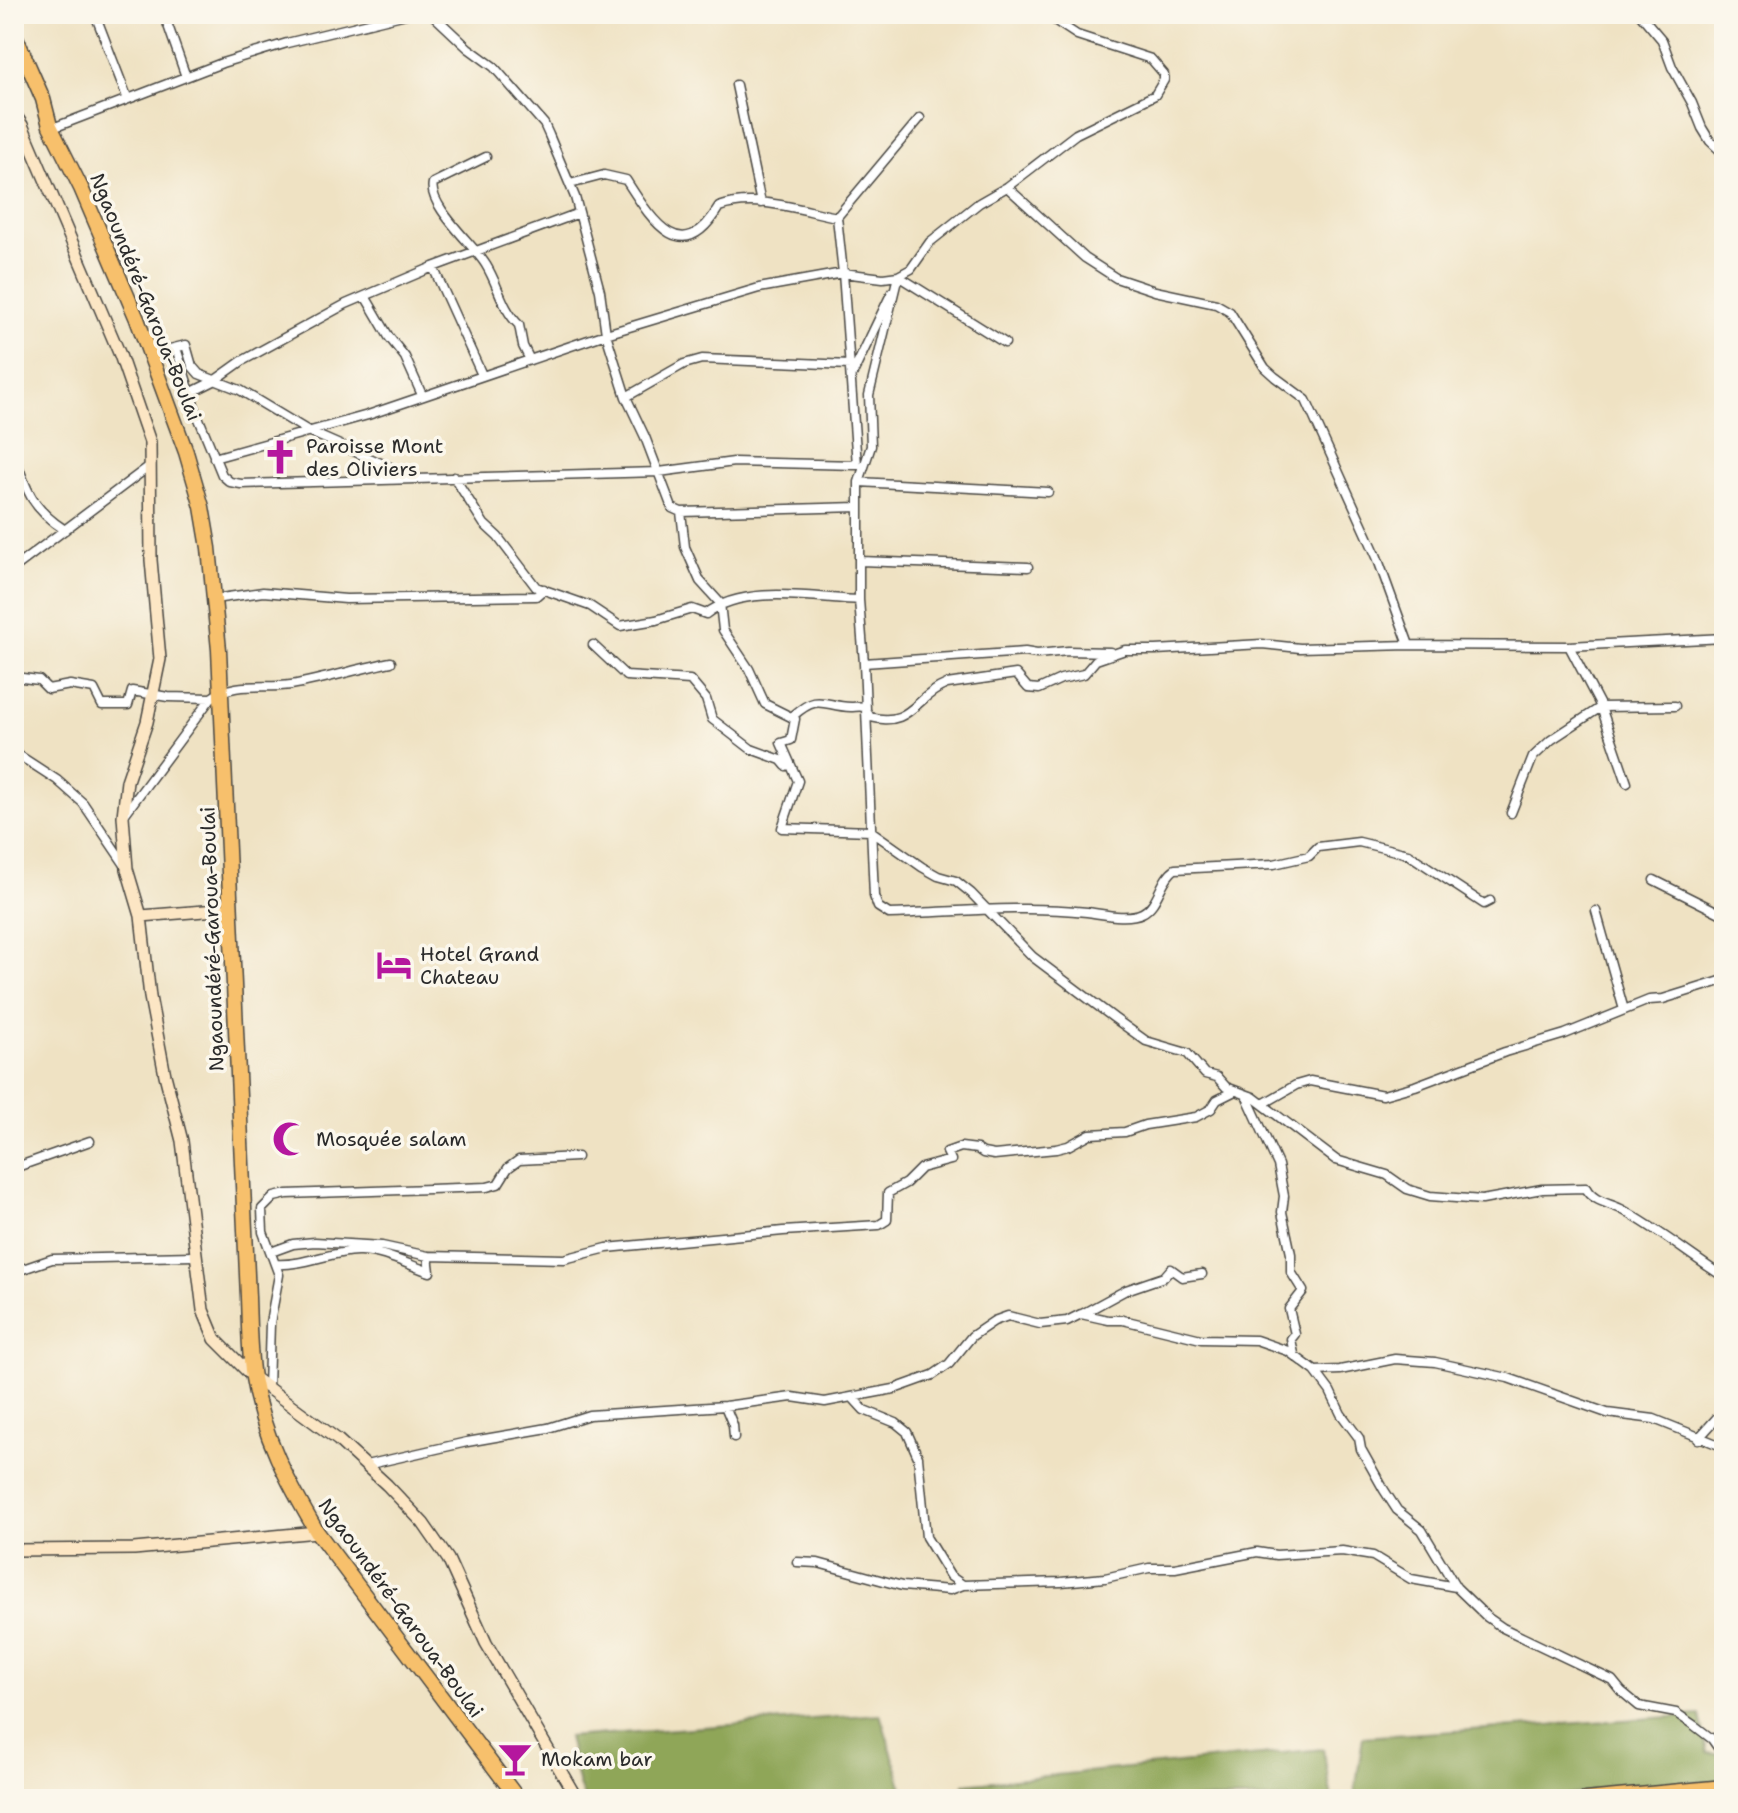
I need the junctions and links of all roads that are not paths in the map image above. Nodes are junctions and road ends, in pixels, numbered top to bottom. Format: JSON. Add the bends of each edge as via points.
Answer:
{"nodes":[{"id":1,"x":95,"y":14,"type":"edge"},
{"id":2,"x":164,"y":14,"type":"edge"},
{"id":3,"x":406,"y":14,"type":"edge"},
{"id":4,"x":432,"y":14,"type":"edge"},
{"id":5,"x":1045,"y":14,"type":"edge"},
{"id":6,"x":1640,"y":14,"type":"edge"},
{"id":7,"x":14,"y":33,"type":"edge"},
{"id":8,"x":186,"y":77,"type":"junction"},
{"id":9,"x":736,"y":85,"type":"dead end"},
{"id":10,"x":127,"y":97,"type":"junction"},
{"id":11,"x":14,"y":113,"type":"edge"},
{"id":12,"x":920,"y":118,"type":"dead end"},
{"id":13,"x":50,"y":126,"type":"junction"},
{"id":14,"x":18,"y":128,"type":"edge"},
{"id":15,"x":1724,"y":154,"type":"edge"},
{"id":16,"x":486,"y":157,"type":"dead end"},
{"id":17,"x":570,"y":184,"type":"junction"},
{"id":18,"x":1007,"y":187,"type":"junction"},
{"id":19,"x":761,"y":203,"type":"junction"},
{"id":20,"x":579,"y":213,"type":"junction"},
{"id":21,"x":837,"y":217,"type":"junction"},
{"id":22,"x":474,"y":252,"type":"junction"},
{"id":23,"x":433,"y":267,"type":"junction"},
{"id":24,"x":843,"y":273,"type":"junction"},
{"id":25,"x":898,"y":276,"type":"junction"},
{"id":26,"x":365,"y":296,"type":"junction"},
{"id":27,"x":606,"y":334,"type":"junction"},
{"id":28,"x":1005,"y":343,"type":"dead end"},
{"id":29,"x":148,"y":349,"type":"junction"},
{"id":30,"x":169,"y":349,"type":"junction"},
{"id":31,"x":530,"y":360,"type":"junction"},
{"id":32,"x":850,"y":365,"type":"junction"},
{"id":33,"x":482,"y":375,"type":"junction"},
{"id":34,"x":214,"y":381,"type":"junction"},
{"id":35,"x":851,"y":382,"type":"junction"},
{"id":36,"x":190,"y":393,"type":"junction"},
{"id":37,"x":422,"y":395,"type":"junction"},
{"id":38,"x":626,"y":397,"type":"junction"},
{"id":39,"x":310,"y":432,"type":"junction"},
{"id":40,"x":14,"y":454,"type":"edge"},
{"id":41,"x":214,"y":458,"type":"junction"},
{"id":42,"x":152,"y":465,"type":"junction"},
{"id":43,"x":659,"y":472,"type":"junction"},
{"id":44,"x":454,"y":477,"type":"junction"},
{"id":45,"x":413,"y":478,"type":"junction"},
{"id":46,"x":859,"y":482,"type":"junction"},
{"id":47,"x":1048,"y":492,"type":"dead end"},
{"id":48,"x":858,"y":507,"type":"junction"},
{"id":49,"x":681,"y":512,"type":"junction"},
{"id":50,"x":65,"y":530,"type":"junction"},
{"id":51,"x":860,"y":561,"type":"junction"},
{"id":52,"x":1028,"y":567,"type":"dead end"},
{"id":53,"x":14,"y":568,"type":"edge"},
{"id":54,"x":544,"y":589,"type":"junction"},
{"id":55,"x":214,"y":599,"type":"junction"},
{"id":56,"x":859,"y":600,"type":"junction"},
{"id":57,"x":720,"y":603,"type":"junction"},
{"id":58,"x":1724,"y":638,"type":"edge"},
{"id":59,"x":593,"y":645,"type":"dead end"},
{"id":60,"x":1409,"y":645,"type":"junction"},
{"id":61,"x":1569,"y":646,"type":"junction"},
{"id":62,"x":1111,"y":652,"type":"junction"},
{"id":63,"x":391,"y":662,"type":"dead end"},
{"id":64,"x":864,"y":663,"type":"junction"},
{"id":65,"x":14,"y":677,"type":"edge"},
{"id":66,"x":152,"y":694,"type":"junction"},
{"id":67,"x":216,"y":694,"type":"junction"},
{"id":68,"x":1675,"y":706,"type":"dead end"},
{"id":69,"x":864,"y":707,"type":"junction"},
{"id":70,"x":1601,"y":707,"type":"junction"},
{"id":71,"x":795,"y":719,"type":"junction"},
{"id":72,"x":14,"y":752,"type":"edge"},
{"id":73,"x":794,"y":776,"type":"junction"},
{"id":74,"x":1627,"y":783,"type":"dead end"},
{"id":75,"x":1511,"y":813,"type":"dead end"},
{"id":76,"x":123,"y":816,"type":"junction"},
{"id":77,"x":871,"y":831,"type":"junction"},
{"id":78,"x":127,"y":869,"type":"junction"},
{"id":79,"x":1654,"y":880,"type":"dead end"},
{"id":80,"x":1490,"y":901,"type":"dead end"},
{"id":81,"x":230,"y":909,"type":"junction"},
{"id":82,"x":987,"y":910,"type":"junction"},
{"id":83,"x":1596,"y":911,"type":"dead end"},
{"id":84,"x":1724,"y":915,"type":"edge"},
{"id":85,"x":141,"y":916,"type":"junction"},
{"id":86,"x":1724,"y":980,"type":"edge"},
{"id":87,"x":1624,"y":1010,"type":"junction"},
{"id":88,"x":1235,"y":1091,"type":"junction"},
{"id":89,"x":1246,"y":1095,"type":"junction"},
{"id":90,"x":1263,"y":1104,"type":"junction"},
{"id":91,"x":90,"y":1141,"type":"dead end"},
{"id":92,"x":577,"y":1157,"type":"dead end"},
{"id":93,"x":14,"y":1168,"type":"edge"},
{"id":94,"x":271,"y":1252,"type":"junction"},
{"id":95,"x":194,"y":1256,"type":"junction"},
{"id":96,"x":428,"y":1256,"type":"junction"},
{"id":97,"x":275,"y":1264,"type":"junction"},
{"id":98,"x":14,"y":1272,"type":"edge"},
{"id":99,"x":1202,"y":1274,"type":"dead end"},
{"id":100,"x":1724,"y":1277,"type":"edge"},
{"id":101,"x":1081,"y":1314,"type":"junction"},
{"id":102,"x":1294,"y":1355,"type":"junction"},
{"id":103,"x":1315,"y":1371,"type":"junction"},
{"id":104,"x":253,"y":1377,"type":"junction"},
{"id":105,"x":268,"y":1388,"type":"junction"},
{"id":106,"x":853,"y":1398,"type":"junction"},
{"id":107,"x":725,"y":1406,"type":"junction"},
{"id":108,"x":1724,"y":1410,"type":"edge"},
{"id":109,"x":734,"y":1437,"type":"dead end"},
{"id":110,"x":1698,"y":1439,"type":"junction"},
{"id":111,"x":1724,"y":1447,"type":"edge"},
{"id":112,"x":366,"y":1465,"type":"junction"},
{"id":113,"x":317,"y":1532,"type":"junction"},
{"id":114,"x":14,"y":1550,"type":"edge"},
{"id":115,"x":797,"y":1562,"type":"dead end"},
{"id":116,"x":963,"y":1585,"type":"junction"},
{"id":117,"x":1456,"y":1587,"type":"junction"},
{"id":118,"x":1724,"y":1756,"type":"edge"},
{"id":119,"x":1724,"y":1786,"type":"edge"},
{"id":120,"x":518,"y":1799,"type":"edge"},
{"id":121,"x":577,"y":1799,"type":"edge"},
{"id":122,"x":1585,"y":1799,"type":"edge"}],
"edges":[{"from":1,"to":10,"type":"street"},
{"from":2,"to":8,"type":"street"},
{"from":3,"to":8,"type":"street","via":[[287,43]]},
{"from":4,"to":17,"type":"street","via":[[494,67],[544,124]]},
{"from":5,"to":18,"type":"street","via":[[1077,35],[1151,59],[1164,80],[1155,95],[1076,134]]},
{"from":6,"to":15,"type":"street","via":[[1658,33],[1702,128]]},
{"from":7,"to":13,"type":"highway","name":"Ngaoundéré-Garoua-Boulai"},
{"from":8,"to":10,"type":"street"},
{"from":9,"to":19,"type":"street"},
{"from":10,"to":13,"type":"street"},
{"from":11,"to":14,"type":"street"},
{"from":12,"to":21,"type":"street"},
{"from":13,"to":29,"type":"highway","name":"Ngaoundéré-Garoua-Boulai"},
{"from":14,"to":42,"type":"street","via":[[120,355],[143,417]]},
{"from":16,"to":22,"type":"street","via":[[431,186]]},
{"from":17,"to":19,"type":"street","via":[[604,175],[626,180],[653,221],[665,232],[681,236],[698,232],[719,207]]},
{"from":17,"to":20,"type":"street"},
{"from":18,"to":25,"type":"street","via":[[930,242],[911,269]]},
{"from":18,"to":60,"type":"street","via":[[1085,258],[1116,278],[1230,312],[1265,368],[1306,400],[1377,557]]},
{"from":19,"to":21,"type":"street"},
{"from":20,"to":22,"type":"street"},
{"from":20,"to":27,"type":"street"},
{"from":21,"to":24,"type":"street"},
{"from":22,"to":23,"type":"street"},
{"from":22,"to":31,"type":"street","via":[[519,325]]},
{"from":23,"to":26,"type":"street"},
{"from":23,"to":33,"type":"street"},
{"from":24,"to":25,"type":"street"},
{"from":24,"to":27,"type":"street","via":[[759,288]]},
{"from":24,"to":32,"type":"street"},
{"from":25,"to":28,"type":"street"},
{"from":25,"to":35,"type":"street"},
{"from":25,"to":46,"type":"street","via":[[869,395],[871,446]]},
{"from":26,"to":34,"type":"street","via":[[296,330]]},
{"from":26,"to":37,"type":"street","via":[[405,357]]},
{"from":27,"to":31,"type":"street"},
{"from":27,"to":38,"type":"street"},
{"from":29,"to":30,"type":"street"},
{"from":29,"to":55,"type":"highway","name":"Ngaoundéré-Garoua-Boulai","via":[[202,507]]},
{"from":30,"to":34,"type":"street","via":[[186,345],[192,366]]},
{"from":30,"to":36,"type":"street","via":[[177,351]]},
{"from":31,"to":33,"type":"street"},
{"from":32,"to":35,"type":"street"},
{"from":32,"to":38,"type":"street","via":[[702,359]]},
{"from":33,"to":37,"type":"street"},
{"from":34,"to":36,"type":"street"},
{"from":34,"to":39,"type":"street","via":[[240,390]]},
{"from":35,"to":43,"type":"street","via":[[857,465],[734,462]]},
{"from":36,"to":41,"type":"street"},
{"from":37,"to":39,"type":"street"},
{"from":38,"to":43,"type":"street"},
{"from":39,"to":41,"type":"street"},
{"from":39,"to":45,"type":"street"},
{"from":40,"to":50,"type":"street","via":[[28,494],[45,517]]},
{"from":41,"to":45,"type":"street","via":[[222,475],[241,484]]},
{"from":42,"to":50,"type":"street"},
{"from":42,"to":66,"type":"street","via":[[151,560],[160,659]]},
{"from":43,"to":44,"type":"street"},
{"from":43,"to":49,"type":"street","via":[[672,508]]},
{"from":44,"to":45,"type":"street"},
{"from":44,"to":54,"type":"street","via":[[484,524],[530,581]]},
{"from":46,"to":47,"type":"street"},
{"from":46,"to":48,"type":"street"},
{"from":48,"to":49,"type":"street"},
{"from":48,"to":51,"type":"street"},
{"from":49,"to":57,"type":"street","via":[[685,547],[700,581]]},
{"from":50,"to":53,"type":"street"},
{"from":51,"to":52,"type":"street"},
{"from":51,"to":56,"type":"street"},
{"from":54,"to":55,"type":"street","via":[[536,596],[346,599],[263,592]]},
{"from":54,"to":57,"type":"street","via":[[590,606],[620,626],[692,609],[706,614]]},
{"from":55,"to":67,"type":"highway","name":"Ngaoundéré-Garoua-Boulai"},
{"from":56,"to":57,"type":"street","via":[[743,596]]},
{"from":56,"to":64,"type":"street"},
{"from":57,"to":71,"type":"street","via":[[723,630],[765,704]]},
{"from":58,"to":61,"type":"street"},
{"from":59,"to":73,"type":"street","via":[[626,676],[690,680],[706,699],[712,719],[751,749],[781,760]]},
{"from":60,"to":61,"type":"street"},
{"from":60,"to":62,"type":"street","via":[[1262,644]]},
{"from":61,"to":70,"type":"street"},
{"from":62,"to":64,"type":"street"},
{"from":62,"to":69,"type":"street","via":[[1084,674],[1039,689],[1028,688],[1016,674],[937,688],[894,720],[870,717]]},
{"from":63,"to":67,"type":"street","via":[[287,686],[260,685]]},
{"from":64,"to":69,"type":"street"},
{"from":65,"to":66,"type":"street","via":[[39,680],[48,689],[94,689],[102,705],[128,705],[132,691]]},
{"from":66,"to":67,"type":"street"},
{"from":66,"to":76,"type":"street","via":[[127,781]]},
{"from":67,"to":76,"type":"street"},
{"from":67,"to":81,"type":"highway","name":"Ngaoundéré-Garoua-Boulai"},
{"from":68,"to":70,"type":"street"},
{"from":69,"to":71,"type":"street","via":[[819,701],[800,710]]},
{"from":69,"to":77,"type":"street"},
{"from":70,"to":74,"type":"street"},
{"from":70,"to":75,"type":"street","via":[[1533,757]]},
{"from":71,"to":73,"type":"street","via":[[791,740],[781,743]]},
{"from":72,"to":78,"type":"street","via":[[83,803]]},
{"from":73,"to":77,"type":"street","via":[[798,781],[782,828]]},
{"from":76,"to":78,"type":"street"},
{"from":77,"to":82,"type":"street","via":[[922,867],[956,881]]},
{"from":77,"to":82,"type":"street","via":[[878,907],[889,914]]},
{"from":78,"to":85,"type":"street"},
{"from":79,"to":84,"type":"street"},
{"from":80,"to":82,"type":"street","via":[[1484,904],[1408,854],[1346,842],[1274,864],[1175,869],[1150,907],[1134,915]]},
{"from":81,"to":85,"type":"street"},
{"from":81,"to":104,"type":"highway","name":"Ngaoundéré-Garoua-Boulai"},
{"from":82,"to":88,"type":"street","via":[[1033,957],[1146,1041],[1187,1053],[1205,1074]]},
{"from":83,"to":87,"type":"street"},
{"from":85,"to":95,"type":"street","via":[[150,997],[182,1141]]},
{"from":86,"to":87,"type":"street"},
{"from":87,"to":90,"type":"street","via":[[1383,1095],[1310,1081]]},
{"from":88,"to":89,"type":"street"},
{"from":88,"to":96,"type":"street","via":[[1196,1117],[1090,1134],[1056,1149],[994,1155],[970,1148],[950,1150],[951,1160],[921,1168],[888,1193],[887,1220],[879,1225],[607,1248],[564,1259]]},
{"from":89,"to":90,"type":"street"},
{"from":89,"to":102,"type":"street","via":[[1278,1165],[1291,1272],[1303,1291],[1289,1309]]},
{"from":90,"to":100,"type":"street","via":[[1336,1160],[1387,1175],[1430,1196],[1482,1200],[1542,1189],[1586,1188]]},
{"from":91,"to":93,"type":"street"},
{"from":92,"to":94,"type":"street","via":[[519,1160],[498,1184],[487,1187],[274,1197],[262,1209]]},
{"from":94,"to":96,"type":"street","via":[[315,1242],[382,1246]]},
{"from":94,"to":97,"type":"street"},
{"from":95,"to":98,"type":"street","via":[[52,1259]]},
{"from":95,"to":104,"type":"street","via":[[203,1310],[215,1339]]},
{"from":96,"to":97,"type":"street","via":[[430,1272],[361,1251]]},
{"from":97,"to":105,"type":"street","via":[[279,1275],[270,1323]]},
{"from":99,"to":101,"type":"street","via":[[1182,1277],[1171,1269],[1164,1277]]},
{"from":101,"to":102,"type":"street","via":[[1201,1339],[1256,1340]]},
{"from":101,"to":106,"type":"street","via":[[1040,1324],[1008,1316],[994,1321],[933,1375]]},
{"from":102,"to":103,"type":"street"},
{"from":103,"to":110,"type":"street","via":[[1395,1359],[1435,1362],[1508,1378],[1607,1413],[1654,1419]]},
{"from":103,"to":117,"type":"street","via":[[1397,1510],[1422,1530]]},
{"from":104,"to":105,"type":"street"},
{"from":104,"to":113,"type":"highway","name":"Ngaoundéré-Garoua-Boulai","via":[[272,1446]]},
{"from":105,"to":112,"type":"street"},
{"from":106,"to":107,"type":"street","via":[[825,1402],[792,1397]]},
{"from":106,"to":116,"type":"street","via":[[864,1410],[907,1432],[918,1457],[926,1537],[950,1576]]},
{"from":107,"to":109,"type":"street"},
{"from":107,"to":112,"type":"street","via":[[589,1415]]},
{"from":108,"to":110,"type":"street"},
{"from":110,"to":111,"type":"street"},
{"from":112,"to":121,"type":"street","via":[[423,1523],[448,1559],[486,1643]]},
{"from":113,"to":114,"type":"street","via":[[134,1549]]},
{"from":113,"to":120,"type":"highway","name":"Ngaoundéré-Garoua-Boulai"},
{"from":115,"to":116,"type":"street","via":[[902,1586],[950,1590]]},
{"from":116,"to":117,"type":"street","via":[[1105,1578],[1257,1552],[1342,1551],[1373,1556],[1411,1579]]},
{"from":117,"to":118,"type":"street","via":[[1503,1628],[1612,1680],[1639,1706],[1676,1713],[1712,1739]]},
{"from":119,"to":122,"type":"main road"}]}
